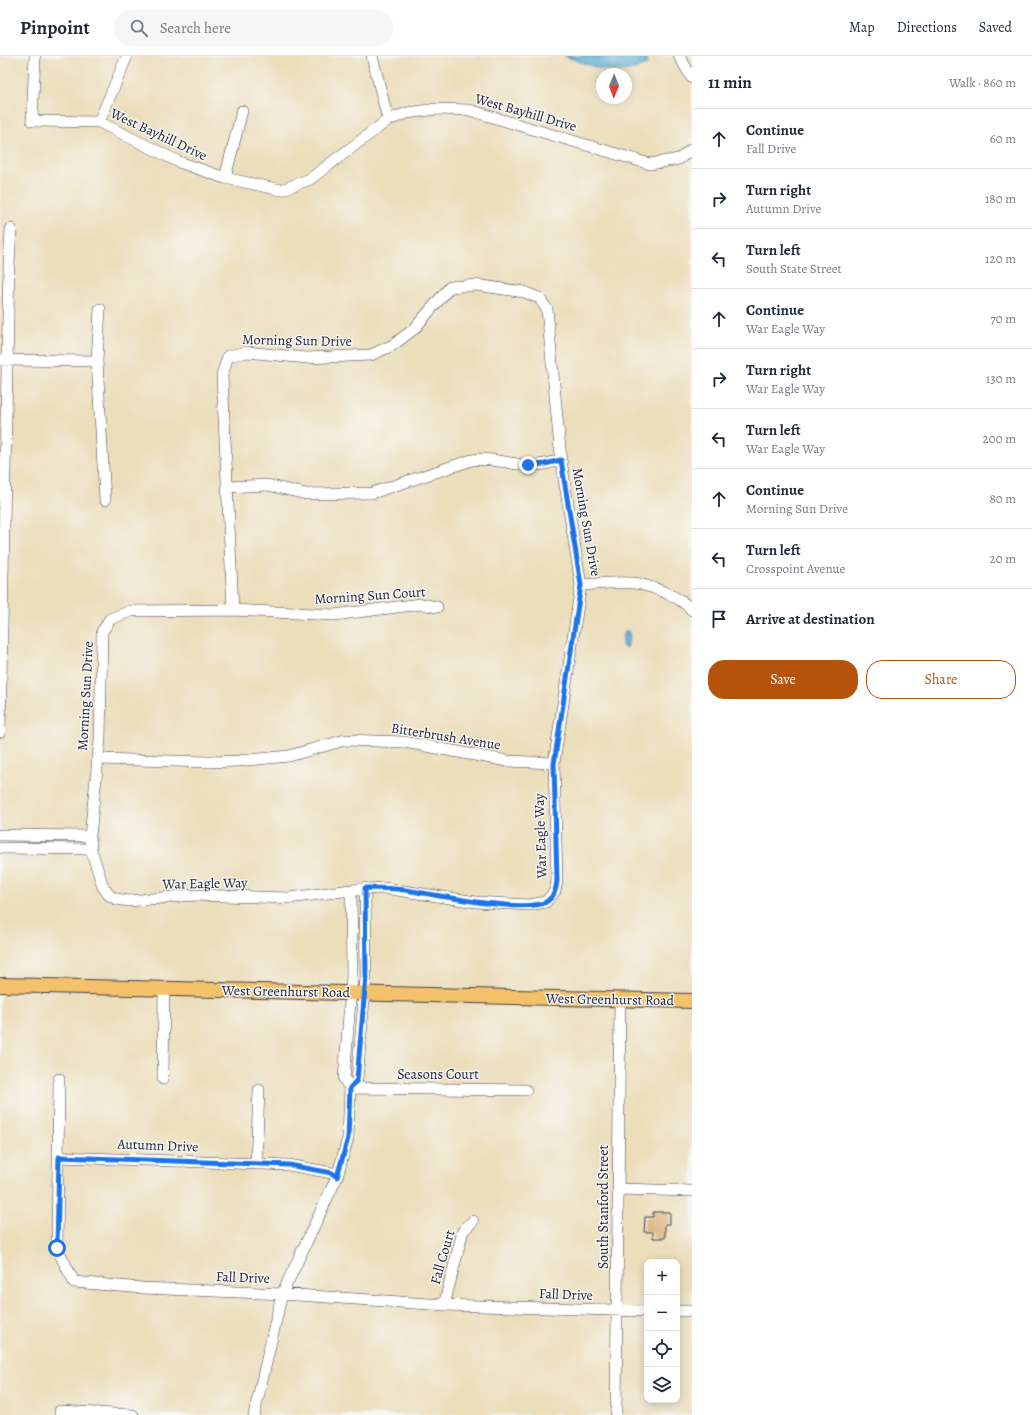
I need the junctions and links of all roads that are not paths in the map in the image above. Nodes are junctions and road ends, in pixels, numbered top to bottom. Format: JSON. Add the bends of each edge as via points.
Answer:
{"nodes":[{"id":1,"x":34,"y":56,"type":"edge"},
{"id":2,"x":127,"y":56,"type":"edge"},
{"id":3,"x":372,"y":56,"type":"edge"},
{"id":4,"x":679,"y":56,"type":"edge"},
{"id":5,"x":692,"y":78,"type":"edge"},
{"id":6,"x":242,"y":112,"type":"dead end"},
{"id":7,"x":388,"y":120,"type":"junction"},
{"id":8,"x":99,"y":122,"type":"junction"},
{"id":9,"x":692,"y":149,"type":"edge"},
{"id":10,"x":224,"y":178,"type":"junction"},
{"id":11,"x":11,"y":229,"type":"dead end"},
{"id":12,"x":100,"y":309,"type":"dead end"},
{"id":13,"x":3,"y":360,"type":"edge"},
{"id":14,"x":97,"y":361,"type":"junction"},
{"id":15,"x":561,"y":460,"type":"junction"},
{"id":16,"x":2,"y":468,"type":"edge"},
{"id":17,"x":228,"y":487,"type":"junction"},
{"id":18,"x":105,"y":500,"type":"dead end"},
{"id":19,"x":581,"y":585,"type":"junction"},
{"id":20,"x":437,"y":607,"type":"dead end"},
{"id":21,"x":233,"y":610,"type":"junction"},
{"id":22,"x":692,"y":610,"type":"edge"},
{"id":23,"x":0,"y":732,"type":"edge"},
{"id":24,"x":97,"y":759,"type":"junction"},
{"id":25,"x":554,"y":764,"type":"junction"},
{"id":26,"x":0,"y":835,"type":"edge"},
{"id":27,"x":90,"y":836,"type":"junction"},
{"id":28,"x":0,"y":848,"type":"edge"},
{"id":29,"x":91,"y":849,"type":"junction"},
{"id":30,"x":365,"y":888,"type":"junction"},
{"id":31,"x":351,"y":890,"type":"junction"},
{"id":32,"x":0,"y":985,"type":"edge"},
{"id":33,"x":164,"y":989,"type":"junction"},
{"id":34,"x":357,"y":993,"type":"junction"},
{"id":35,"x":620,"y":999,"type":"junction"},
{"id":36,"x":692,"y":1001,"type":"edge"},
{"id":37,"x":59,"y":1079,"type":"dead end"},
{"id":38,"x":162,"y":1079,"type":"dead end"},
{"id":39,"x":350,"y":1088,"type":"junction"},
{"id":40,"x":258,"y":1090,"type":"dead end"},
{"id":41,"x":526,"y":1090,"type":"dead end"},
{"id":42,"x":59,"y":1157,"type":"junction"},
{"id":43,"x":256,"y":1164,"type":"junction"},
{"id":44,"x":337,"y":1177,"type":"junction"},
{"id":45,"x":618,"y":1189,"type":"junction"},
{"id":46,"x":692,"y":1190,"type":"edge"},
{"id":47,"x":473,"y":1221,"type":"dead end"},
{"id":48,"x":282,"y":1294,"type":"junction"},
{"id":49,"x":444,"y":1305,"type":"junction"},
{"id":50,"x":617,"y":1310,"type":"junction"},
{"id":51,"x":644,"y":1311,"type":"edge"},
{"id":52,"x":680,"y":1311,"type":"edge"},
{"id":53,"x":692,"y":1311,"type":"edge"},
{"id":54,"x":60,"y":1411,"type":"dead end"},
{"id":55,"x":133,"y":1415,"type":"edge"},
{"id":56,"x":254,"y":1415,"type":"edge"},
{"id":57,"x":616,"y":1415,"type":"edge"}],
"edges":[{"from":1,"to":8,"type":"street","name":"West Bayhill Drive","via":[[32,121]]},
{"from":2,"to":8,"type":"street"},
{"from":3,"to":7,"type":"street"},
{"from":4,"to":5,"type":"street"},
{"from":6,"to":10,"type":"street"},
{"from":7,"to":9,"type":"street","name":"West Bayhill Drive","via":[[407,113],[437,109],[470,110],[650,164],[679,159]]},
{"from":7,"to":10,"type":"street","name":"West Bayhill Drive","via":[[310,179],[281,190]]},
{"from":8,"to":10,"type":"street","name":"West Bayhill Drive","via":[[178,162]]},
{"from":11,"to":13,"type":"street"},
{"from":12,"to":14,"type":"street"},
{"from":13,"to":14,"type":"street"},
{"from":13,"to":16,"type":"street"},
{"from":14,"to":18,"type":"street"},
{"from":15,"to":17,"type":"street","via":[[528,465],[485,458],[472,460],[372,493],[306,494],[267,485]]},
{"from":15,"to":17,"type":"street","name":"Morning Sun Drive","via":[[547,309],[539,298],[529,294],[476,284],[450,287],[414,329],[393,345],[372,356],[307,358],[247,352],[228,356],[222,375]]},
{"from":15,"to":19,"type":"street","name":"Morning Sun Drive"},
{"from":16,"to":23,"type":"street"},
{"from":17,"to":21,"type":"street","name":"Morning Sun Drive"},
{"from":19,"to":22,"type":"street","name":"Morning Sun Drive","via":[[639,584],[668,594],[687,604]]},
{"from":19,"to":25,"type":"street","name":"War Eagle Way"},
{"from":20,"to":21,"type":"street","name":"Morning Sun Court","via":[[422,604],[334,615]]},
{"from":21,"to":24,"type":"street","name":"Morning Sun Drive","via":[[131,611],[110,619],[102,632],[100,740]]},
{"from":24,"to":25,"type":"street","name":"Bitterbrush Avenue","via":[[238,761],[288,756],[345,740],[404,742],[507,761]]},
{"from":24,"to":27,"type":"street","name":"Morning Sun Drive"},
{"from":25,"to":30,"type":"street","name":"War Eagle Way","via":[[557,881],[556,891],[546,902],[529,905],[498,904],[404,890]]},
{"from":26,"to":27,"type":"street"},
{"from":27,"to":29,"type":"street","name":"Morning Sun Drive"},
{"from":28,"to":29,"type":"street"},
{"from":29,"to":31,"type":"street","name":"War Eagle Way","via":[[109,895],[128,901],[193,895],[289,898]]},
{"from":30,"to":31,"type":"street","name":"War Eagle Way"},
{"from":30,"to":34,"type":"street","via":[[366,976]]},
{"from":31,"to":34,"type":"street"},
{"from":32,"to":33,"type":"main road","name":"West Greenhurst Road"},
{"from":33,"to":34,"type":"main road","name":"West Greenhurst Road"},
{"from":33,"to":38,"type":"street"},
{"from":34,"to":35,"type":"main road","name":"West Greenhurst Road"},
{"from":34,"to":39,"type":"street","via":[[344,1079]]},
{"from":35,"to":36,"type":"main road","name":"West Greenhurst Road"},
{"from":35,"to":45,"type":"street","name":"South Stanford Street"},
{"from":37,"to":42,"type":"street","name":"Fall Drive"},
{"from":39,"to":41,"type":"street","name":"Seasons Court"},
{"from":39,"to":44,"type":"street","via":[[348,1138]]},
{"from":40,"to":43,"type":"street"},
{"from":42,"to":43,"type":"street","name":"Autumn Drive"},
{"from":42,"to":48,"type":"street","name":"Fall Drive","via":[[57,1248],[74,1282],[142,1288]]},
{"from":43,"to":44,"type":"street","name":"Autumn Drive","via":[[289,1165],[332,1173]]},
{"from":44,"to":48,"type":"street"},
{"from":45,"to":46,"type":"street"},
{"from":45,"to":50,"type":"street","name":"South Stanford Street"},
{"from":47,"to":49,"type":"street","name":"Fall Court","via":[[463,1231]]},
{"from":48,"to":49,"type":"street","name":"Fall Drive"},
{"from":48,"to":56,"type":"street"},
{"from":49,"to":50,"type":"street","name":"Fall Drive"},
{"from":50,"to":51,"type":"street","name":"Fall Drive"},
{"from":50,"to":57,"type":"street","name":"South Stanford Street"},
{"from":52,"to":53,"type":"street"},
{"from":54,"to":55,"type":"street"}]}
